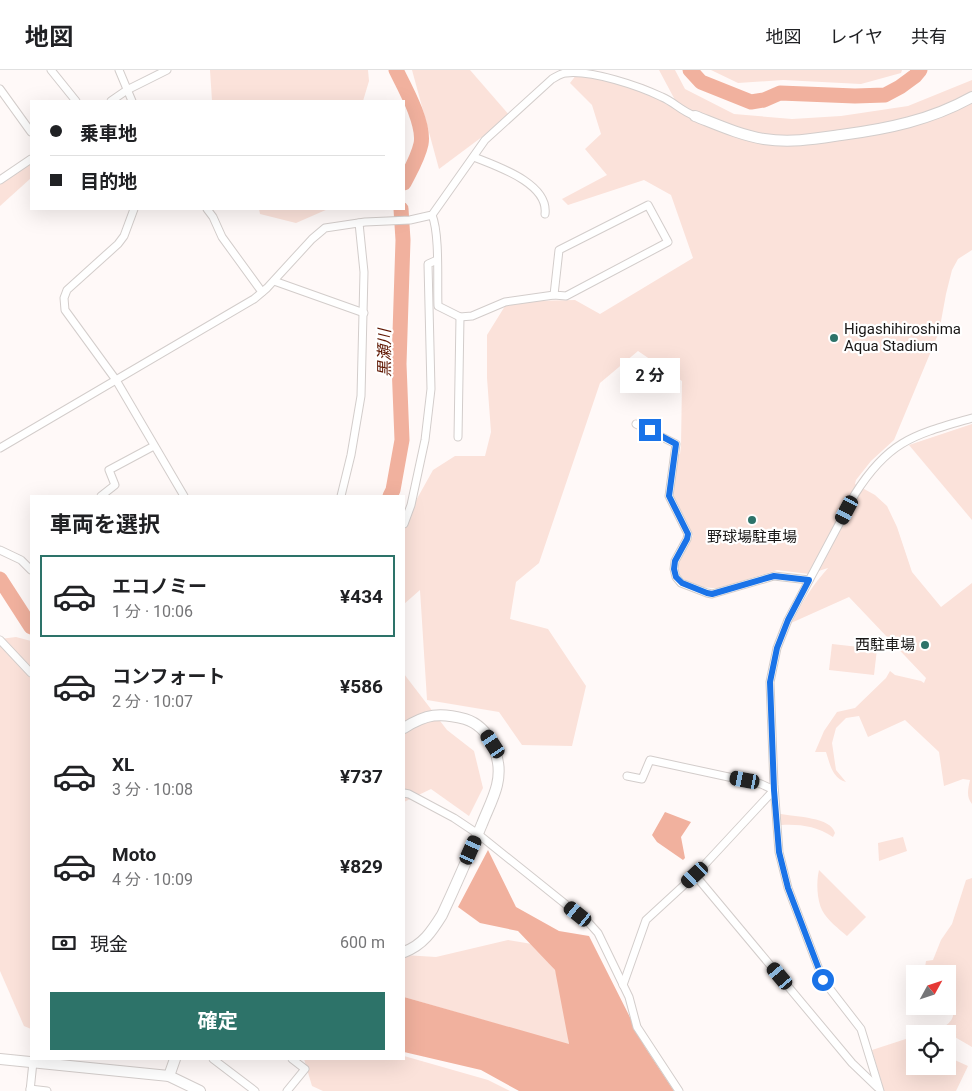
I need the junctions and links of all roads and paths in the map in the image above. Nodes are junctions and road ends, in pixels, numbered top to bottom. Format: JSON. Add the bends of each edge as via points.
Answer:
{"nodes":[{"id":1,"x":51,"y":70,"type":"edge"},
{"id":2,"x":119,"y":70,"type":"edge"},
{"id":3,"x":167,"y":70,"type":"edge"},
{"id":4,"x":0,"y":89,"type":"edge"},
{"id":5,"x":127,"y":90,"type":"junction"},
{"id":6,"x":972,"y":97,"type":"edge"},
{"id":7,"x":75,"y":100,"type":"edge"},
{"id":8,"x":112,"y":100,"type":"edge"},
{"id":9,"x":132,"y":100,"type":"edge"},
{"id":10,"x":695,"y":116,"type":"joint"},
{"id":11,"x":30,"y":131,"type":"edge"},
{"id":12,"x":474,"y":157,"type":"junction"},
{"id":13,"x":30,"y":160,"type":"edge"},
{"id":14,"x":0,"y":179,"type":"edge"},
{"id":15,"x":134,"y":210,"type":"edge"},
{"id":16,"x":208,"y":210,"type":"edge"},
{"id":17,"x":545,"y":214,"type":"dead end"},
{"id":18,"x":429,"y":215,"type":"junction"},
{"id":19,"x":362,"y":223,"type":"junction"},
{"id":20,"x":437,"y":260,"type":"junction"},
{"id":21,"x":274,"y":281,"type":"junction"},
{"id":22,"x":262,"y":292,"type":"junction"},
{"id":23,"x":554,"y":295,"type":"junction"},
{"id":24,"x":364,"y":313,"type":"junction"},
{"id":25,"x":460,"y":317,"type":"junction"},
{"id":26,"x":116,"y":380,"type":"junction"},
{"id":27,"x":972,"y":418,"type":"edge"},
{"id":28,"x":636,"y":424,"type":"dead end"},
{"id":29,"x":458,"y":437,"type":"dead end"},
{"id":30,"x":152,"y":447,"type":"dead end"},
{"id":31,"x":0,"y":448,"type":"edge"},
{"id":32,"x":102,"y":495,"type":"edge"},
{"id":33,"x":183,"y":495,"type":"edge"},
{"id":34,"x":341,"y":495,"type":"edge"},
{"id":35,"x":405,"y":521,"type":"edge"},
{"id":36,"x":0,"y":550,"type":"edge"},
{"id":37,"x":30,"y":568,"type":"edge"},
{"id":38,"x":809,"y":580,"type":"junction"},
{"id":39,"x":0,"y":640,"type":"edge"},
{"id":40,"x":30,"y":672,"type":"edge"},
{"id":41,"x":405,"y":727,"type":"edge"},
{"id":42,"x":627,"y":776,"type":"dead end"},
{"id":43,"x":774,"y":790,"type":"junction"},
{"id":44,"x":405,"y":793,"type":"edge"},
{"id":45,"x":478,"y":834,"type":"junction"},
{"id":46,"x":695,"y":875,"type":"junction"},
{"id":47,"x":405,"y":952,"type":"edge"},
{"id":48,"x":623,"y":984,"type":"junction"},
{"id":49,"x":0,"y":1059,"type":"edge"},
{"id":50,"x":175,"y":1060,"type":"edge"},
{"id":51,"x":214,"y":1060,"type":"edge"},
{"id":52,"x":293,"y":1060,"type":"edge"},
{"id":53,"x":33,"y":1062,"type":"junction"},
{"id":54,"x":169,"y":1076,"type":"junction"},
{"id":55,"x":30,"y":1090,"type":"edge"},
{"id":56,"x":879,"y":1090,"type":"edge"},
{"id":57,"x":47,"y":1091,"type":"edge"},
{"id":58,"x":200,"y":1091,"type":"edge"},
{"id":59,"x":254,"y":1091,"type":"edge"},
{"id":60,"x":287,"y":1091,"type":"edge"},
{"id":61,"x":679,"y":1091,"type":"edge"}],
"edges":[{"from":1,"to":7,"type":"street"},
{"from":2,"to":5,"type":"street"},
{"from":3,"to":5,"type":"street"},
{"from":4,"to":11,"type":"street"},
{"from":5,"to":8,"type":"street"},
{"from":5,"to":9,"type":"street"},
{"from":6,"to":10,"type":"street","via":[[922,120],[881,130],[795,142],[730,130]]},
{"from":10,"to":12,"type":"street","via":[[626,82],[565,73],[552,79],[485,140]]},
{"from":12,"to":17,"type":"street","via":[[516,174],[527,182],[544,201]]},
{"from":12,"to":18,"type":"street"},
{"from":13,"to":14,"type":"street"},
{"from":15,"to":26,"type":"street","via":[[118,244],[66,290],[64,298],[65,310]]},
{"from":16,"to":22,"type":"street","via":[[222,237]]},
{"from":18,"to":19,"type":"street","via":[[410,220]]},
{"from":18,"to":20,"type":"street","via":[[434,221]]},
{"from":19,"to":21,"type":"street","via":[[325,228]]},
{"from":19,"to":24,"type":"street"},
{"from":20,"to":25,"type":"street","via":[[438,306]]},
{"from":20,"to":35,"type":"street","via":[[428,264],[431,389],[426,440]]},
{"from":21,"to":22,"type":"street"},
{"from":21,"to":24,"type":"street"},
{"from":22,"to":26,"type":"street"},
{"from":23,"to":23,"type":"street","via":[[566,296],[668,242],[648,205],[559,250]]},
{"from":23,"to":25,"type":"street","via":[[505,302],[472,316]]},
{"from":24,"to":34,"type":"street","via":[[361,396]]},
{"from":25,"to":29,"type":"street"},
{"from":26,"to":31,"type":"street"},
{"from":26,"to":33,"type":"street"},
{"from":27,"to":38,"type":"street","via":[[906,440],[889,452],[855,494]]},
{"from":28,"to":38,"type":"street","via":[[676,444],[669,496],[688,534],[674,569],[682,583],[712,594],[774,576]]},
{"from":30,"to":32,"type":"street","via":[[109,470],[115,485]]},
{"from":36,"to":37,"type":"street"},
{"from":38,"to":43,"type":"street","via":[[777,648],[770,682]]},
{"from":39,"to":40,"type":"street"},
{"from":41,"to":45,"type":"street","via":[[430,715],[448,714],[469,720],[484,731],[493,744],[498,764],[497,785]]},
{"from":42,"to":43,"type":"street","via":[[642,779],[650,760],[761,784]]},
{"from":43,"to":46,"type":"street"},
{"from":43,"to":56,"type":"street","via":[[779,852],[788,888],[823,980],[861,1029]]},
{"from":44,"to":45,"type":"street"},
{"from":45,"to":47,"type":"street","via":[[442,915],[432,931]]},
{"from":45,"to":48,"type":"street","via":[[589,923],[598,933]]},
{"from":46,"to":48,"type":"street","via":[[646,920]]},
{"from":46,"to":56,"type":"street","via":[[852,1063]]},
{"from":48,"to":61,"type":"street","via":[[637,1027]]},
{"from":49,"to":53,"type":"street"},
{"from":50,"to":54,"type":"street"},
{"from":51,"to":59,"type":"street"},
{"from":52,"to":60,"type":"street","via":[[305,1069]]},
{"from":53,"to":54,"type":"street"},
{"from":53,"to":55,"type":"street"},
{"from":54,"to":58,"type":"street"},
{"from":55,"to":57,"type":"street"}]}
